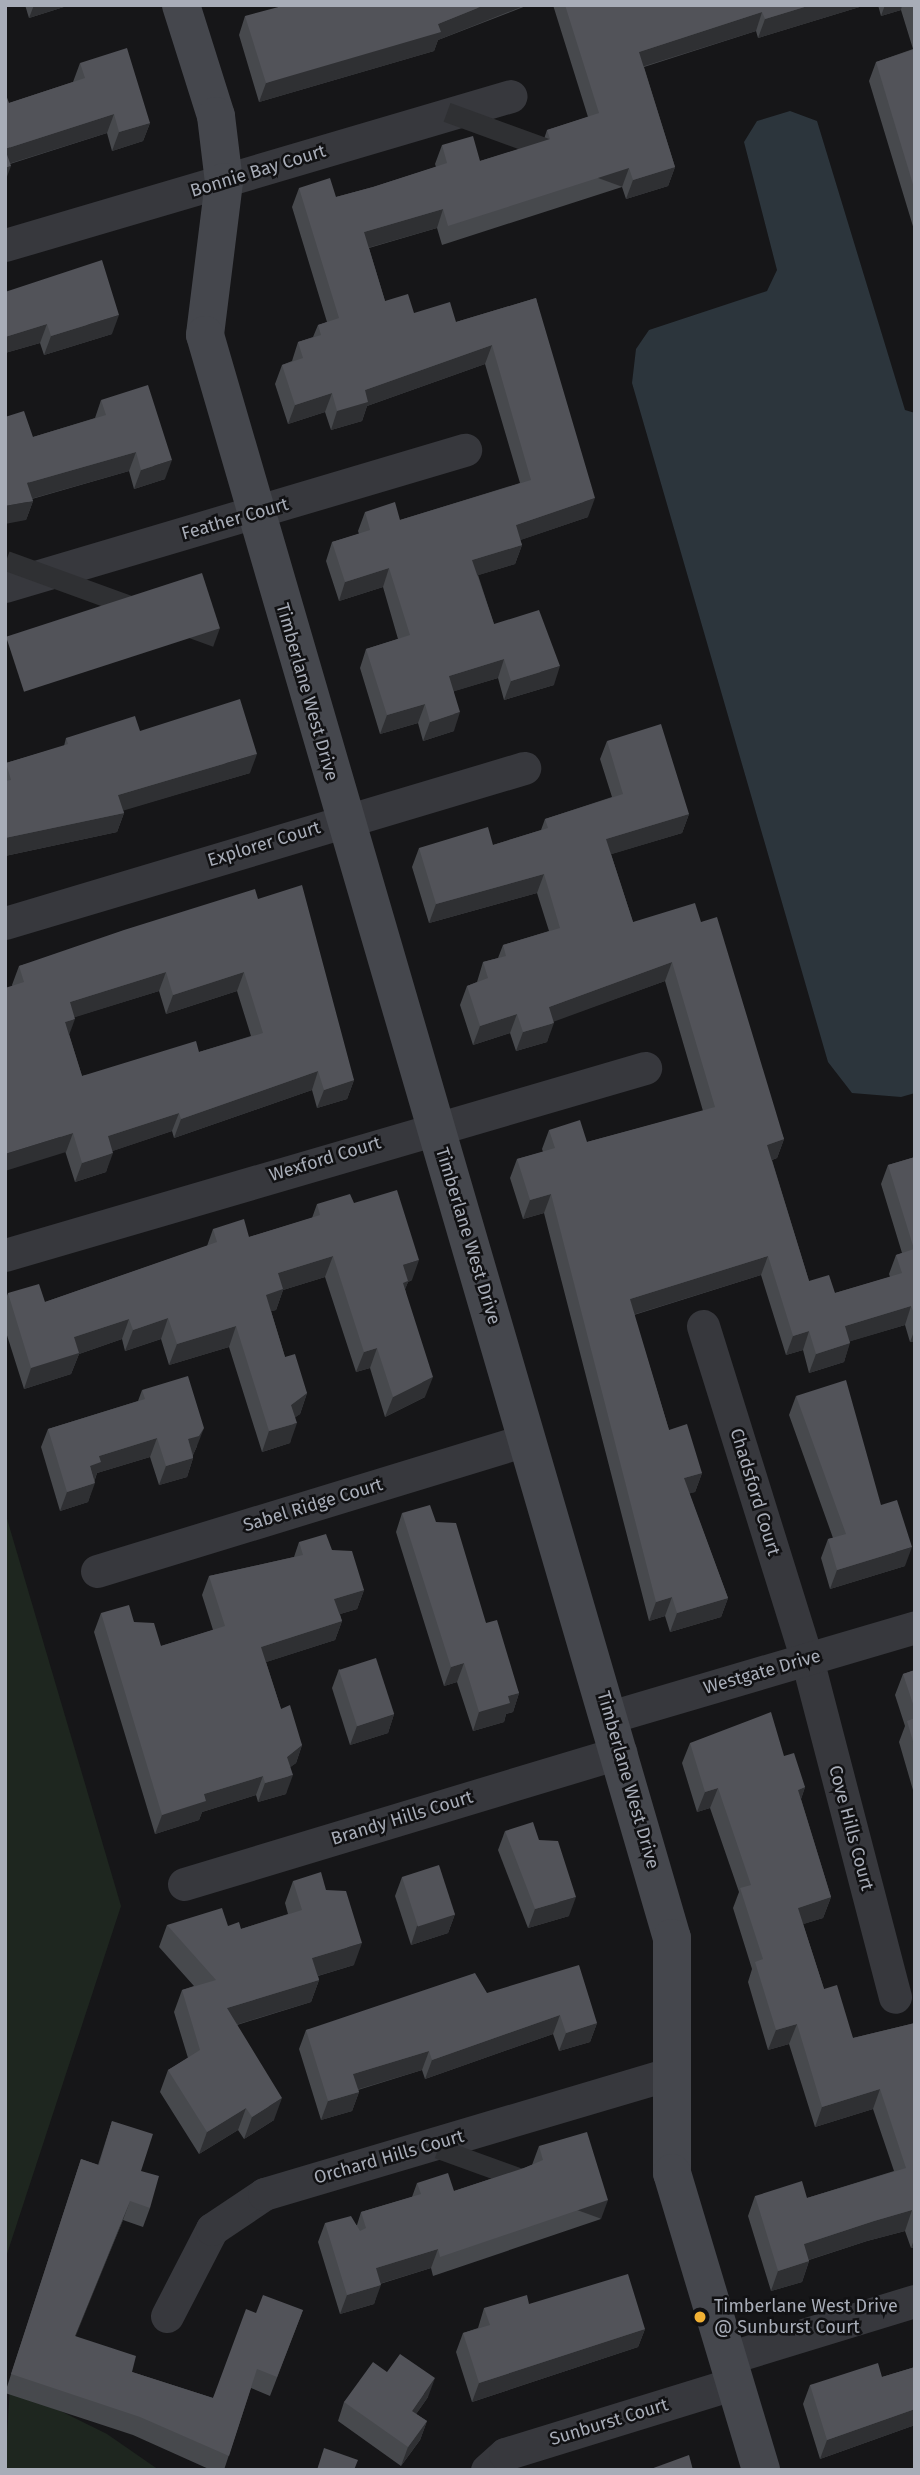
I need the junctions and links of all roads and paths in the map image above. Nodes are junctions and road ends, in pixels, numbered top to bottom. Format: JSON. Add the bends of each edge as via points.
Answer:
{"nodes":[{"id":1,"x":181,"y":5,"type":"edge"},
{"id":2,"x":511,"y":96,"type":"dead end"},
{"id":3,"x":224,"y":182,"type":"junction"},
{"id":4,"x":5,"y":245,"type":"edge"},
{"id":5,"x":465,"y":450,"type":"dead end"},
{"id":6,"x":255,"y":514,"type":"junction"},
{"id":7,"x":5,"y":586,"type":"edge"},
{"id":8,"x":524,"y":768,"type":"dead end"},
{"id":9,"x":345,"y":820,"type":"junction"},
{"id":10,"x":5,"y":923,"type":"edge"},
{"id":11,"x":645,"y":1068,"type":"dead end"},
{"id":12,"x":435,"y":1126,"type":"junction"},
{"id":13,"x":5,"y":1255,"type":"edge"},
{"id":14,"x":703,"y":1326,"type":"dead end"},
{"id":15,"x":528,"y":1439,"type":"junction"},
{"id":16,"x":97,"y":1572,"type":"dead end"},
{"id":17,"x":915,"y":1627,"type":"edge"},
{"id":18,"x":807,"y":1659,"type":"junction"},
{"id":19,"x":615,"y":1734,"type":"junction"},
{"id":20,"x":184,"y":1884,"type":"dead end"},
{"id":21,"x":895,"y":1997,"type":"dead end"},
{"id":22,"x":668,"y":2074,"type":"junction"},
{"id":23,"x":915,"y":2301,"type":"edge"},
{"id":24,"x":167,"y":2316,"type":"dead end"},
{"id":25,"x":732,"y":2371,"type":"junction"},
{"id":26,"x":487,"y":2470,"type":"edge"},
{"id":27,"x":761,"y":2470,"type":"edge"}],
"edges":[{"from":1,"to":3,"type":"street","name":"Timberlane West Drive","via":[[216,116]]},
{"from":2,"to":3,"type":"street","name":"Bonnie Bay Court"},
{"from":3,"to":4,"type":"street","name":"Bonnie Bay Court"},
{"from":3,"to":6,"type":"street","name":"Timberlane West Drive","via":[[205,335]]},
{"from":5,"to":6,"type":"street","name":"Feather Court"},
{"from":6,"to":7,"type":"street","name":"Feather Court"},
{"from":6,"to":9,"type":"street","name":"Timberlane West Drive"},
{"from":8,"to":9,"type":"street","name":"Explorer Court"},
{"from":9,"to":10,"type":"street","name":"Explorer Court"},
{"from":9,"to":12,"type":"street","name":"Timberlane West Drive"},
{"from":11,"to":12,"type":"street","name":"Wexford Court"},
{"from":12,"to":13,"type":"street","name":"Wexford Court"},
{"from":12,"to":15,"type":"street","name":"Timberlane West Drive"},
{"from":14,"to":18,"type":"street","name":"Chadsford Court"},
{"from":15,"to":16,"type":"street","name":"Sabel Ridge Court"},
{"from":15,"to":19,"type":"street","name":"Timberlane West Drive"},
{"from":17,"to":18,"type":"street","name":"Westgate Drive"},
{"from":18,"to":19,"type":"street","name":"Westgate Drive"},
{"from":18,"to":21,"type":"street","name":"Cove Hills Court"},
{"from":19,"to":20,"type":"street","name":"Brandy Hills Court"},
{"from":19,"to":22,"type":"street","name":"Timberlane West Drive","via":[[672,1938]]},
{"from":22,"to":24,"type":"street","name":"Orchard Hills Court","via":[[264,2193],[212,2229]]},
{"from":22,"to":25,"type":"street","name":"Timberlane West Drive","via":[[673,2173]]},
{"from":23,"to":25,"type":"street","name":"Sunburst Court"},
{"from":25,"to":26,"type":"street","name":"Sunburst Court","via":[[505,2454]]},
{"from":25,"to":27,"type":"street","name":"Timberlane West Drive"}]}
